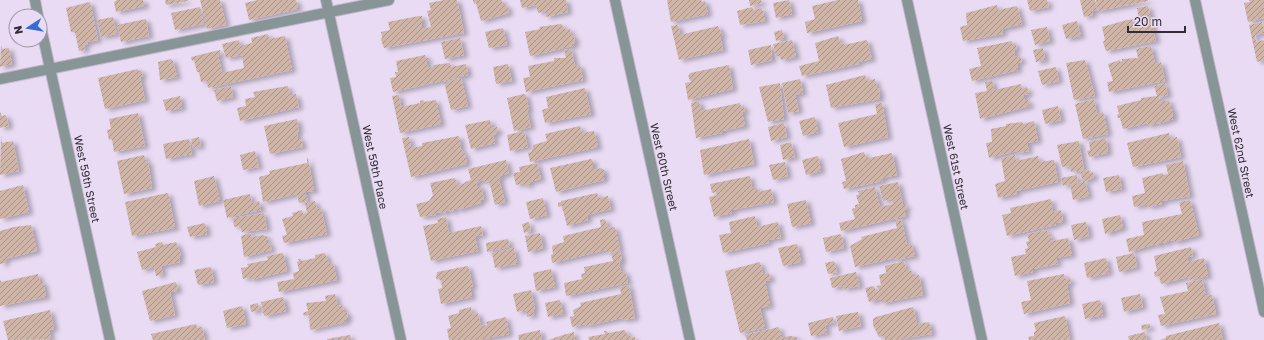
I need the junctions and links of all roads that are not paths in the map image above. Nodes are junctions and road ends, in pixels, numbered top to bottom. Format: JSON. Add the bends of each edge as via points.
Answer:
{"nodes":[{"id":1,"x":326,"y":0,"type":"edge"},
{"id":2,"x":389,"y":0,"type":"edge"},
{"id":3,"x":615,"y":0,"type":"edge"},
{"id":4,"x":907,"y":0,"type":"edge"},
{"id":5,"x":1195,"y":0,"type":"edge"},
{"id":6,"x":329,"y":13,"type":"junction"},
{"id":7,"x":46,"y":48,"type":"edge"},
{"id":8,"x":50,"y":68,"type":"junction"},
{"id":9,"x":0,"y":79,"type":"edge"},
{"id":10,"x":1264,"y":312,"type":"edge"},
{"id":11,"x":110,"y":340,"type":"edge"},
{"id":12,"x":401,"y":340,"type":"edge"},
{"id":13,"x":690,"y":340,"type":"edge"},
{"id":14,"x":982,"y":340,"type":"edge"}],
"edges":[{"from":1,"to":6,"type":"street","name":"West 59th Place"},
{"from":2,"to":6,"type":"street"},
{"from":3,"to":13,"type":"street","name":"West 60th Street"},
{"from":4,"to":14,"type":"street","name":"West 61st Street"},
{"from":5,"to":10,"type":"street","name":"West 62nd Street"},
{"from":6,"to":8,"type":"street"},
{"from":6,"to":12,"type":"street","name":"West 59th Place"},
{"from":7,"to":8,"type":"street","name":"West 59th Street"},
{"from":8,"to":9,"type":"street"},
{"from":8,"to":11,"type":"street","name":"West 59th Street"}]}
